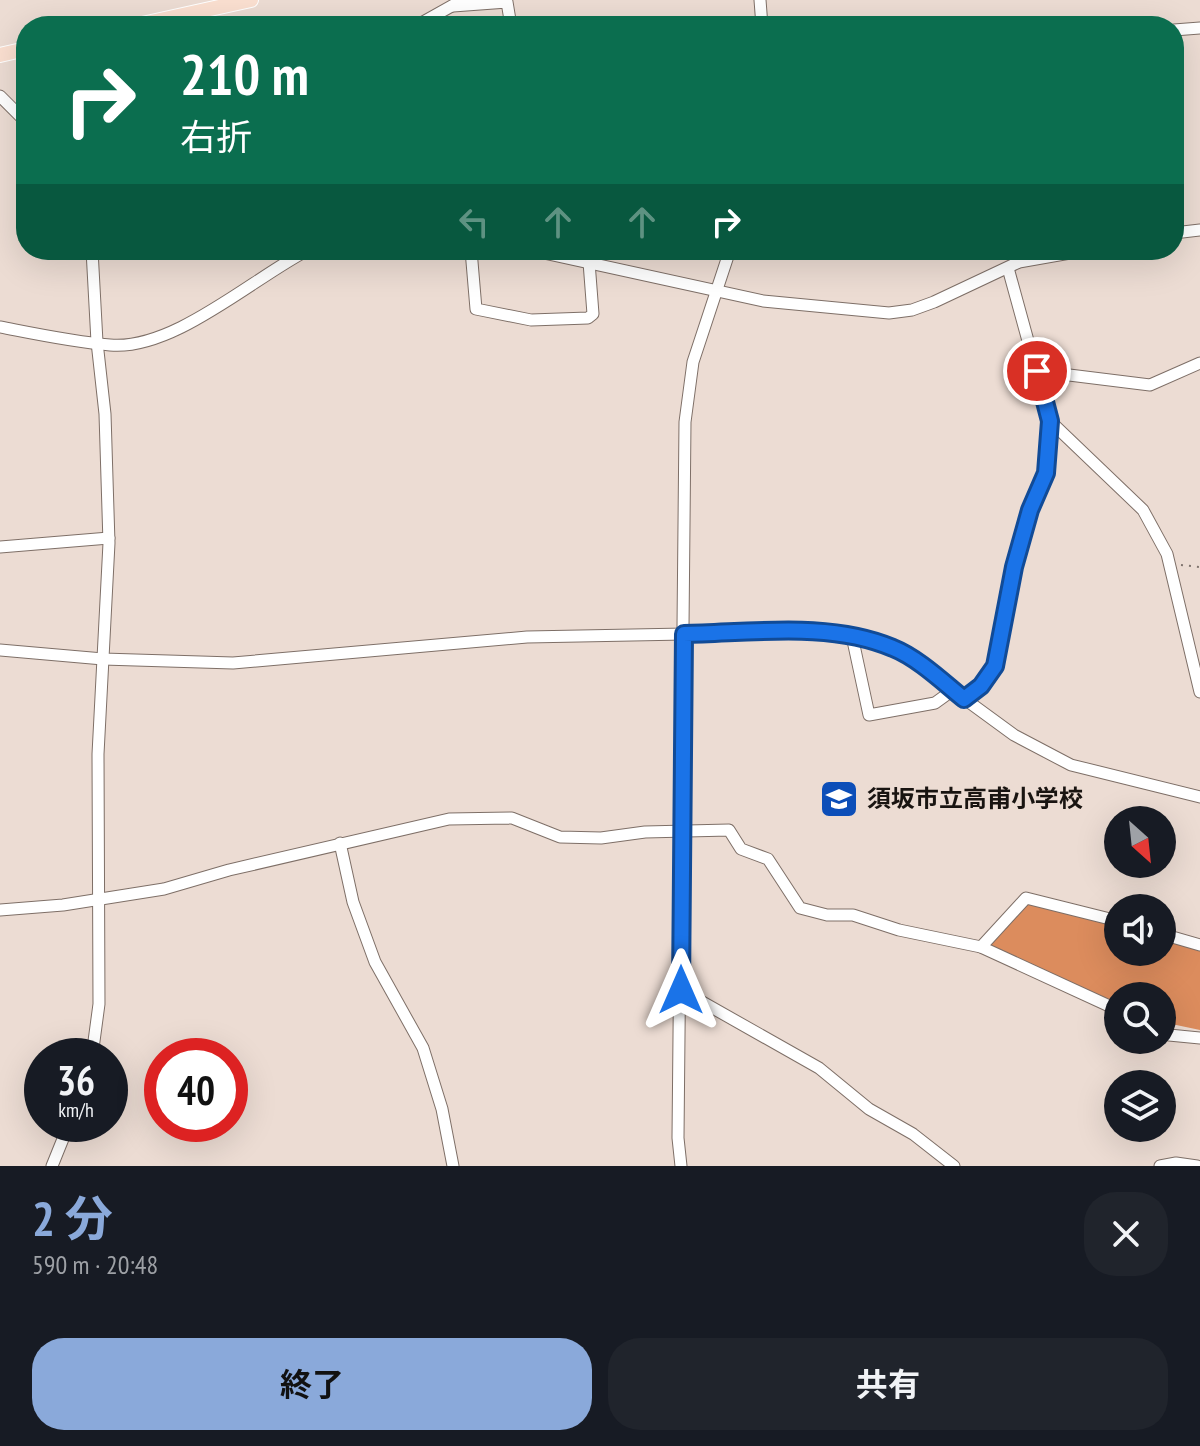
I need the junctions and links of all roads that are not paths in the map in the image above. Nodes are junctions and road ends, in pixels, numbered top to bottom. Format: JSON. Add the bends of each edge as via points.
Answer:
{"nodes":[{"id":1,"x":251,"y":0,"type":"edge"},
{"id":2,"x":508,"y":1,"type":"edge"},
{"id":3,"x":458,"y":3,"type":"edge"},
{"id":4,"x":178,"y":16,"type":"edge"},
{"id":5,"x":434,"y":16,"type":"edge"},
{"id":6,"x":0,"y":96,"type":"edge"},
{"id":7,"x":16,"y":112,"type":"edge"},
{"id":8,"x":93,"y":260,"type":"edge"},
{"id":9,"x":292,"y":260,"type":"edge"},
{"id":10,"x":472,"y":260,"type":"edge"},
{"id":11,"x":579,"y":260,"type":"edge"},
{"id":12,"x":727,"y":260,"type":"edge"},
{"id":13,"x":1014,"y":260,"type":"edge"},
{"id":14,"x":589,"y":262,"type":"junction"},
{"id":15,"x":716,"y":291,"type":"junction"},
{"id":16,"x":0,"y":327,"type":"edge"},
{"id":17,"x":97,"y":342,"type":"junction"},
{"id":18,"x":1200,"y":363,"type":"edge"},
{"id":19,"x":1037,"y":371,"type":"junction"},
{"id":20,"x":1050,"y":421,"type":"junction"},
{"id":21,"x":109,"y":538,"type":"junction"},
{"id":22,"x":0,"y":547,"type":"edge"},
{"id":23,"x":684,"y":634,"type":"junction"},
{"id":24,"x":852,"y":636,"type":"junction"},
{"id":25,"x":0,"y":650,"type":"edge"},
{"id":26,"x":103,"y":659,"type":"junction"},
{"id":27,"x":953,"y":690,"type":"junction"},
{"id":28,"x":1200,"y":692,"type":"edge"},
{"id":29,"x":964,"y":699,"type":"junction"},
{"id":30,"x":1200,"y":797,"type":"edge"},
{"id":31,"x":681,"y":833,"type":"junction"},
{"id":32,"x":340,"y":843,"type":"junction"},
{"id":33,"x":98,"y":900,"type":"junction"},
{"id":34,"x":0,"y":910,"type":"edge"},
{"id":35,"x":1104,"y":918,"type":"edge"},
{"id":36,"x":1176,"y":938,"type":"edge"},
{"id":37,"x":1200,"y":945,"type":"edge"},
{"id":38,"x":981,"y":947,"type":"junction"},
{"id":39,"x":681,"y":990,"type":"junction"},
{"id":40,"x":1104,"y":1004,"type":"edge"},
{"id":41,"x":1176,"y":1034,"type":"edge"},
{"id":42,"x":94,"y":1038,"type":"edge"},
{"id":43,"x":1200,"y":1038,"type":"edge"},
{"id":44,"x":62,"y":1142,"type":"edge"},
{"id":45,"x":52,"y":1166,"type":"edge"},
{"id":46,"x":453,"y":1166,"type":"edge"},
{"id":47,"x":681,"y":1166,"type":"edge"},
{"id":48,"x":954,"y":1166,"type":"edge"},
{"id":49,"x":1160,"y":1166,"type":"edge"},
{"id":50,"x":1197,"y":1166,"type":"edge"}],
"edges":[{"from":1,"to":4,"type":"main road"},
{"from":2,"to":3,"type":"street"},
{"from":3,"to":5,"type":"street"},
{"from":6,"to":7,"type":"street"},
{"from":8,"to":17,"type":"street"},
{"from":9,"to":17,"type":"street","via":[[192,323],[155,338],[111,346]]},
{"from":10,"to":14,"type":"street","via":[[476,309],[531,320],[593,314]]},
{"from":11,"to":14,"type":"street"},
{"from":12,"to":15,"type":"street"},
{"from":13,"to":15,"type":"street","via":[[934,302],[889,313]]},
{"from":13,"to":19,"type":"street"},
{"from":14,"to":15,"type":"street"},
{"from":15,"to":23,"type":"street","via":[[693,362],[685,422]]},
{"from":16,"to":17,"type":"street"},
{"from":17,"to":21,"type":"street"},
{"from":18,"to":19,"type":"street","via":[[1150,385]]},
{"from":19,"to":20,"type":"street"},
{"from":20,"to":28,"type":"street","via":[[1143,510],[1170,564]]},
{"from":20,"to":29,"type":"street","via":[[1046,473],[1014,567],[995,666]]},
{"from":21,"to":22,"type":"street"},
{"from":21,"to":26,"type":"street"},
{"from":23,"to":24,"type":"street"},
{"from":23,"to":26,"type":"street","via":[[527,637],[233,663]]},
{"from":23,"to":31,"type":"street"},
{"from":24,"to":27,"type":"street","via":[[895,648]]},
{"from":24,"to":27,"type":"street","via":[[869,715],[935,703]]},
{"from":25,"to":26,"type":"street"},
{"from":26,"to":33,"type":"street"},
{"from":27,"to":29,"type":"street"},
{"from":29,"to":30,"type":"street","via":[[1014,735],[1071,765]]},
{"from":31,"to":32,"type":"street","via":[[560,837],[512,818],[449,819]]},
{"from":31,"to":38,"type":"street","via":[[729,830],[741,849],[768,859],[800,908],[853,915]]},
{"from":31,"to":39,"type":"street"},
{"from":32,"to":33,"type":"street","via":[[164,889]]},
{"from":32,"to":46,"type":"street","via":[[353,902],[375,962],[423,1048]]},
{"from":33,"to":34,"type":"street"},
{"from":33,"to":42,"type":"street"},
{"from":35,"to":38,"type":"street","via":[[1026,898]]},
{"from":36,"to":37,"type":"street"},
{"from":38,"to":40,"type":"street"},
{"from":39,"to":47,"type":"street"},
{"from":39,"to":48,"type":"street","via":[[819,1068]]},
{"from":41,"to":43,"type":"street"},
{"from":44,"to":45,"type":"street"},
{"from":49,"to":50,"type":"street"}]}
